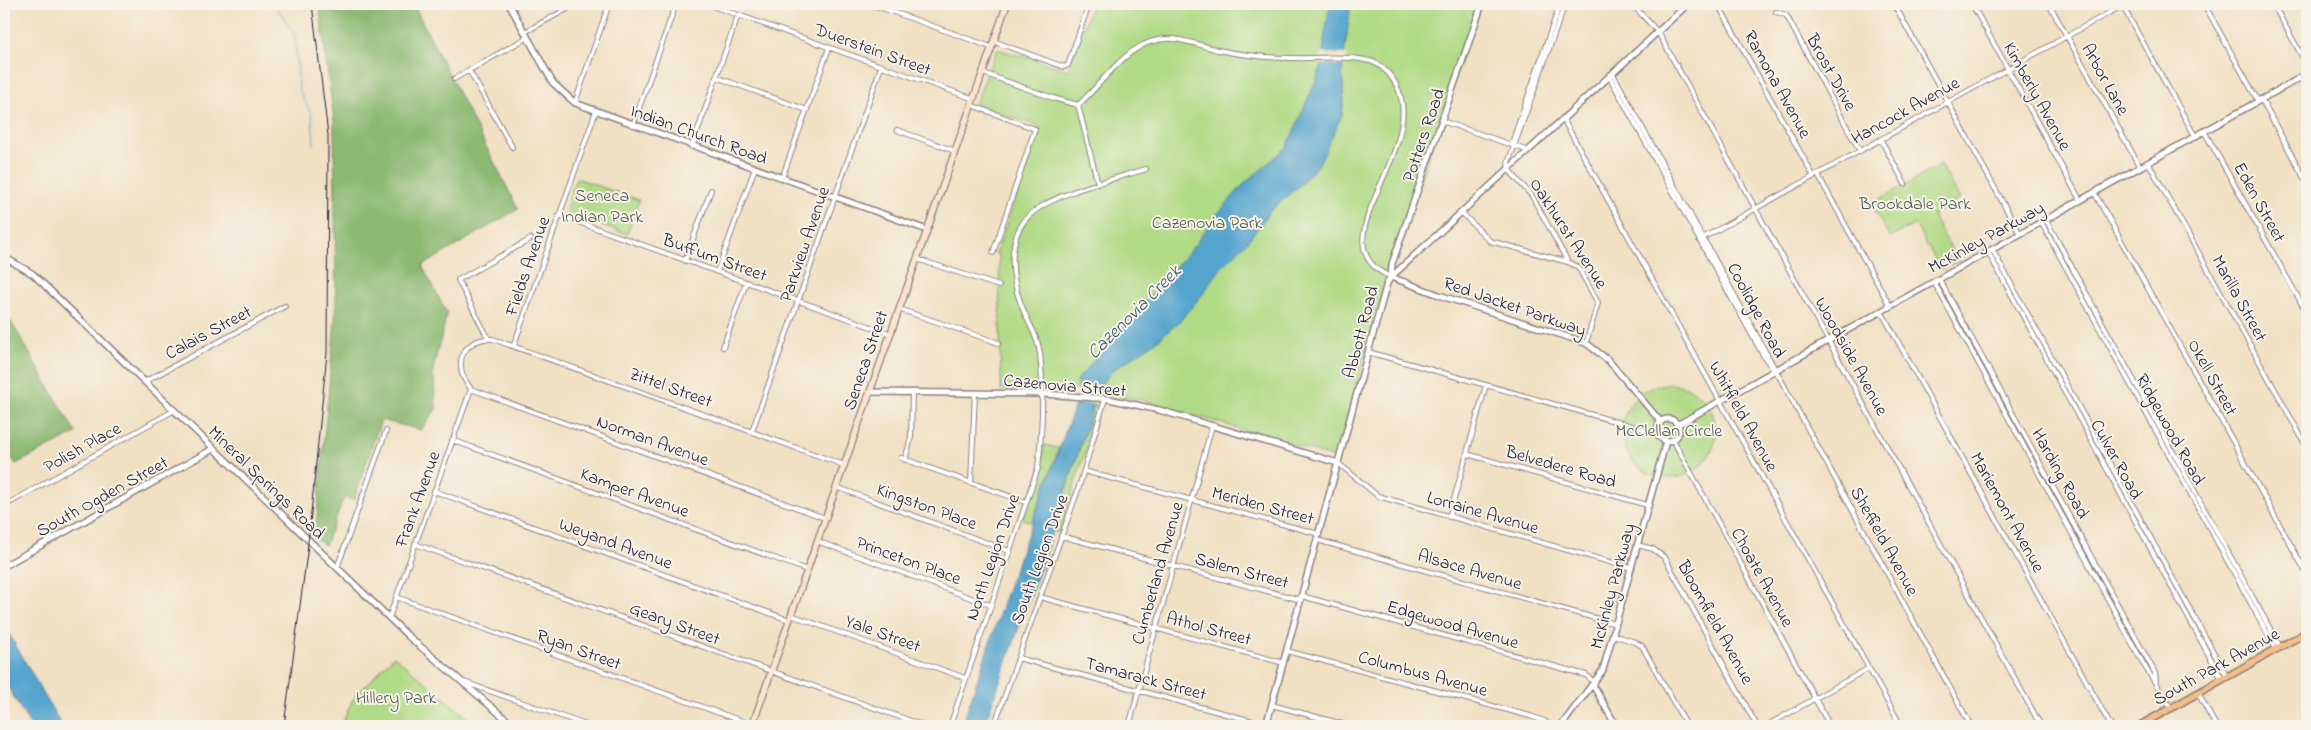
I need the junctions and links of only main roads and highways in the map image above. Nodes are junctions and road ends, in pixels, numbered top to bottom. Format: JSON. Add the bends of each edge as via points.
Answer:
{"nodes":[{"id":1,"x":1006,"y":4,"type":"edge"},
{"id":2,"x":2307,"y":632,"type":"edge"},
{"id":3,"x":2143,"y":725,"type":"edge"},
{"id":4,"x":753,"y":726,"type":"edge"}],
"edges":[{"from":1,"to":4,"type":"main road","name":"Seneca Street"},
{"from":2,"to":3,"type":"main road","name":"South Park Avenue"}]}
